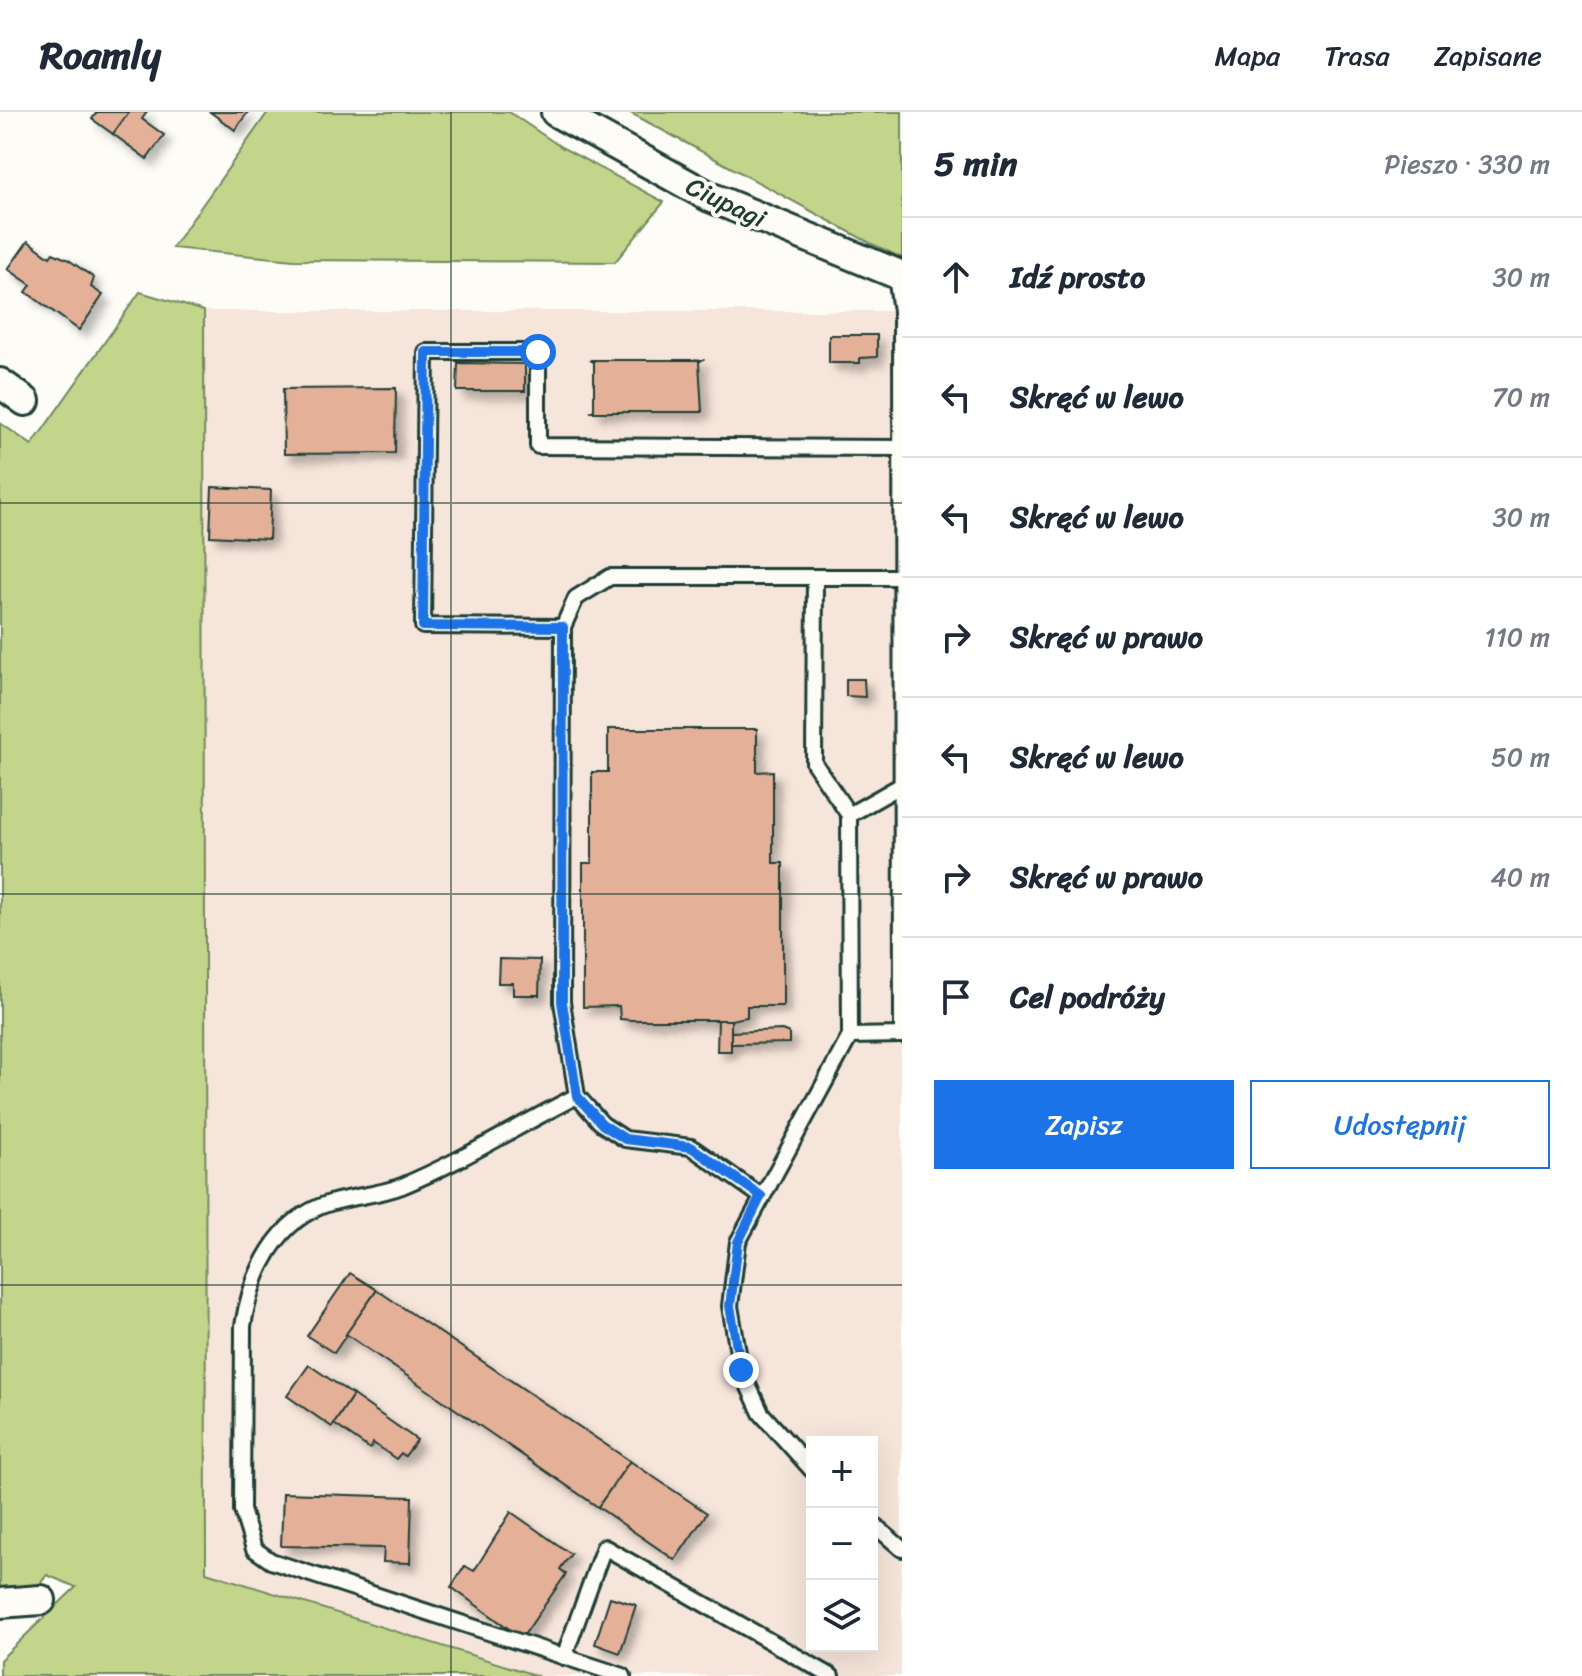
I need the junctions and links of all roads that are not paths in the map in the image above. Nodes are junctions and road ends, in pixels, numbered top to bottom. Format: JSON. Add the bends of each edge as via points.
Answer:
{"nodes":[{"id":1,"x":556,"y":112,"type":"edge"},
{"id":2,"x":899,"y":276,"type":"edge"},
{"id":3,"x":0,"y":383,"type":"edge"},
{"id":4,"x":25,"y":401,"type":"dead end"},
{"id":5,"x":902,"y":448,"type":"edge"},
{"id":6,"x":815,"y":577,"type":"junction"},
{"id":7,"x":899,"y":577,"type":"junction"},
{"id":8,"x":563,"y":627,"type":"junction"},
{"id":9,"x":900,"y":786,"type":"edge"},
{"id":10,"x":849,"y":815,"type":"junction"},
{"id":11,"x":902,"y":1035,"type":"edge"},
{"id":12,"x":850,"y":1036,"type":"junction"},
{"id":13,"x":577,"y":1096,"type":"junction"},
{"id":14,"x":761,"y":1196,"type":"junction"},
{"id":15,"x":806,"y":1463,"type":"edge"},
{"id":16,"x":878,"y":1528,"type":"edge"},
{"id":17,"x":902,"y":1549,"type":"edge"},
{"id":18,"x":41,"y":1600,"type":"dead end"},
{"id":19,"x":0,"y":1603,"type":"edge"},
{"id":20,"x":564,"y":1657,"type":"junction"},
{"id":21,"x":623,"y":1676,"type":"edge"},
{"id":22,"x":831,"y":1676,"type":"edge"}],
"edges":[{"from":1,"to":2,"type":"street","name":"Ciupagi","via":[[710,197]]},
{"from":2,"to":5,"type":"lane"},
{"from":3,"to":4,"type":"street"},
{"from":5,"to":7,"type":"lane"},
{"from":5,"to":8,"type":"lane","via":[[538,446],[538,352],[426,352],[423,626]]},
{"from":6,"to":7,"type":"lane"},
{"from":6,"to":8,"type":"lane","via":[[610,577],[576,598]]},
{"from":6,"to":10,"type":"lane","via":[[814,763]]},
{"from":7,"to":9,"type":"lane"},
{"from":8,"to":13,"type":"lane","via":[[562,1002]]},
{"from":9,"to":10,"type":"lane"},
{"from":9,"to":11,"type":"lane"},
{"from":10,"to":12,"type":"lane"},
{"from":11,"to":12,"type":"lane"},
{"from":12,"to":14,"type":"lane"},
{"from":13,"to":14,"type":"lane","via":[[602,1124],[625,1139],[691,1147]]},
{"from":13,"to":20,"type":"lane","via":[[399,1187],[332,1202],[294,1220],[255,1274],[243,1326],[242,1510],[254,1549],[271,1561]]},
{"from":14,"to":15,"type":"lane","via":[[738,1242],[730,1306],[741,1370],[761,1413]]},
{"from":16,"to":17,"type":"lane"},
{"from":18,"to":19,"type":"street"},
{"from":20,"to":21,"type":"lane"},
{"from":20,"to":22,"type":"lane","via":[[604,1547]]}]}
